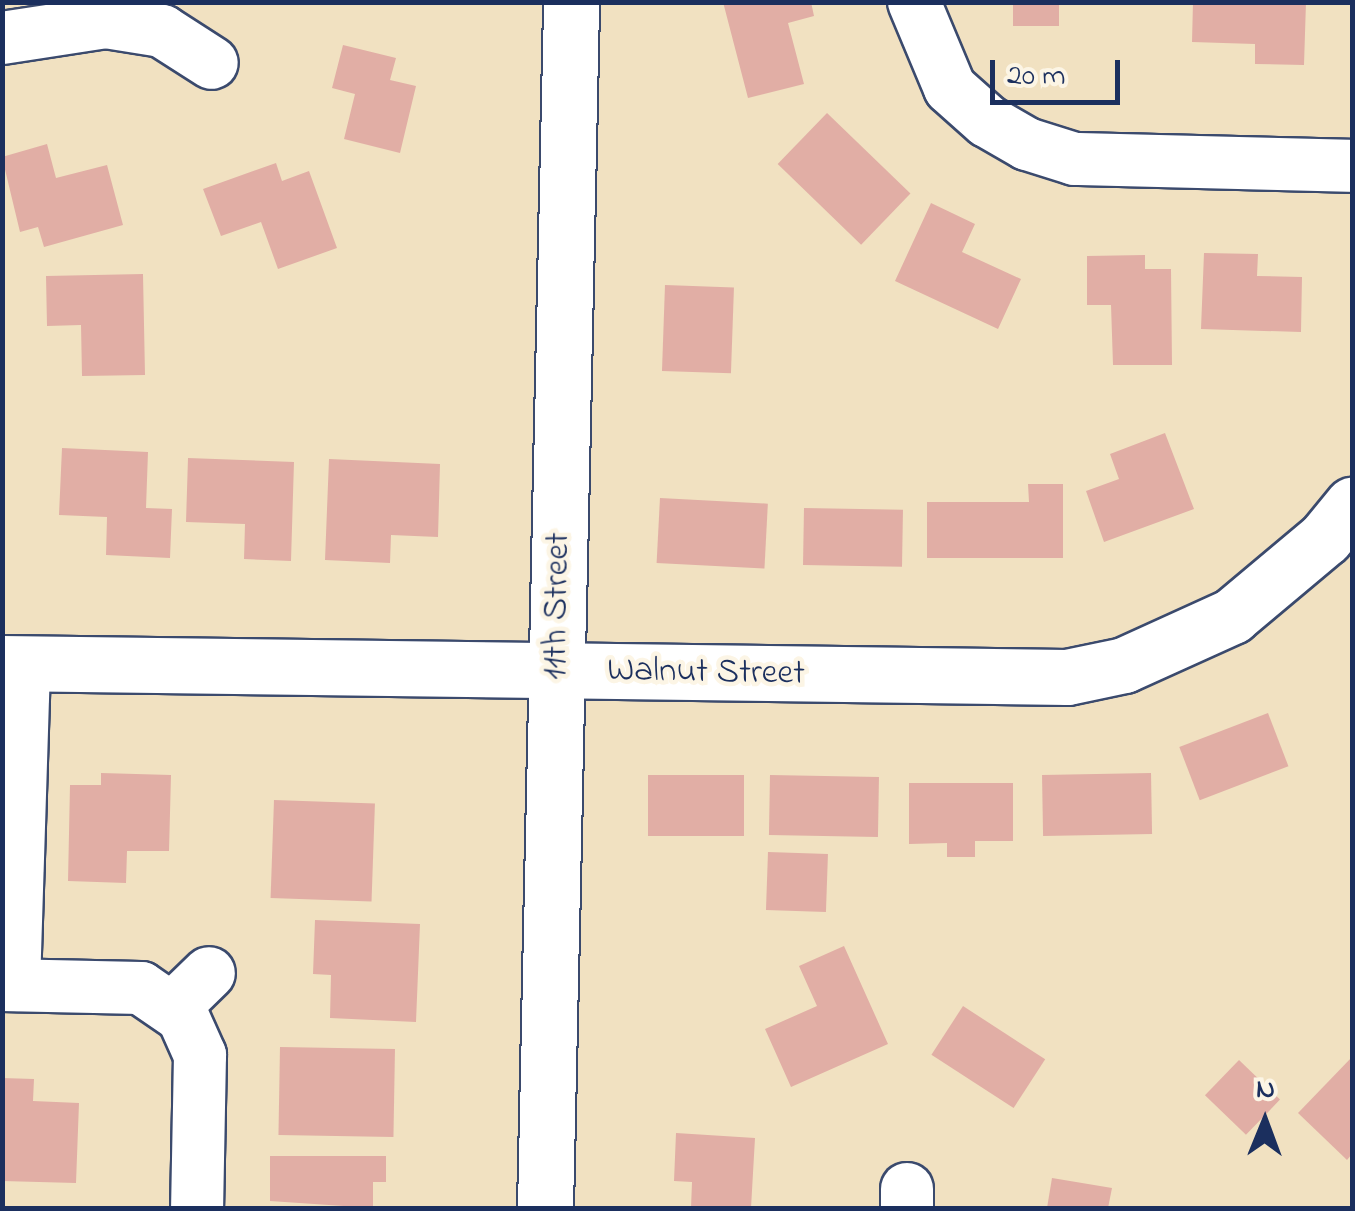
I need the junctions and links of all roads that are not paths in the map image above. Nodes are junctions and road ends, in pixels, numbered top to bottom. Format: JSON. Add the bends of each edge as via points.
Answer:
{"nodes":[{"id":1,"x":571,"y":2,"type":"edge"},
{"id":2,"x":914,"y":2,"type":"edge"},
{"id":3,"x":2,"y":38,"type":"edge"},
{"id":4,"x":212,"y":62,"type":"dead end"},
{"id":5,"x":1352,"y":166,"type":"edge"},
{"id":6,"x":1352,"y":505,"type":"edge"},
{"id":7,"x":13,"y":663,"type":"edge"},
{"id":8,"x":557,"y":670,"type":"junction"},
{"id":9,"x":210,"y":972,"type":"dead end"},
{"id":10,"x":8,"y":985,"type":"edge"},
{"id":11,"x":173,"y":1008,"type":"junction"},
{"id":12,"x":197,"y":1208,"type":"edge"},
{"id":13,"x":545,"y":1208,"type":"edge"}],
"edges":[{"from":1,"to":8,"type":"street","name":"11th Street"},
{"from":2,"to":5,"type":"street","via":[[950,88],[1026,144],[1074,159]]},
{"from":3,"to":4,"type":"street","via":[[106,22],[162,31]]},
{"from":6,"to":8,"type":"street","name":"Walnut Street","via":[[1324,538],[1232,616],[1124,665],[1066,677]]},
{"from":7,"to":8,"type":"street","name":"Walnut Street"},
{"from":7,"to":10,"type":"street"},
{"from":8,"to":13,"type":"street","name":"11th Street"},
{"from":9,"to":11,"type":"street"},
{"from":10,"to":11,"type":"street","via":[[141,988]]},
{"from":11,"to":12,"type":"street","via":[[200,1055]]}]}
